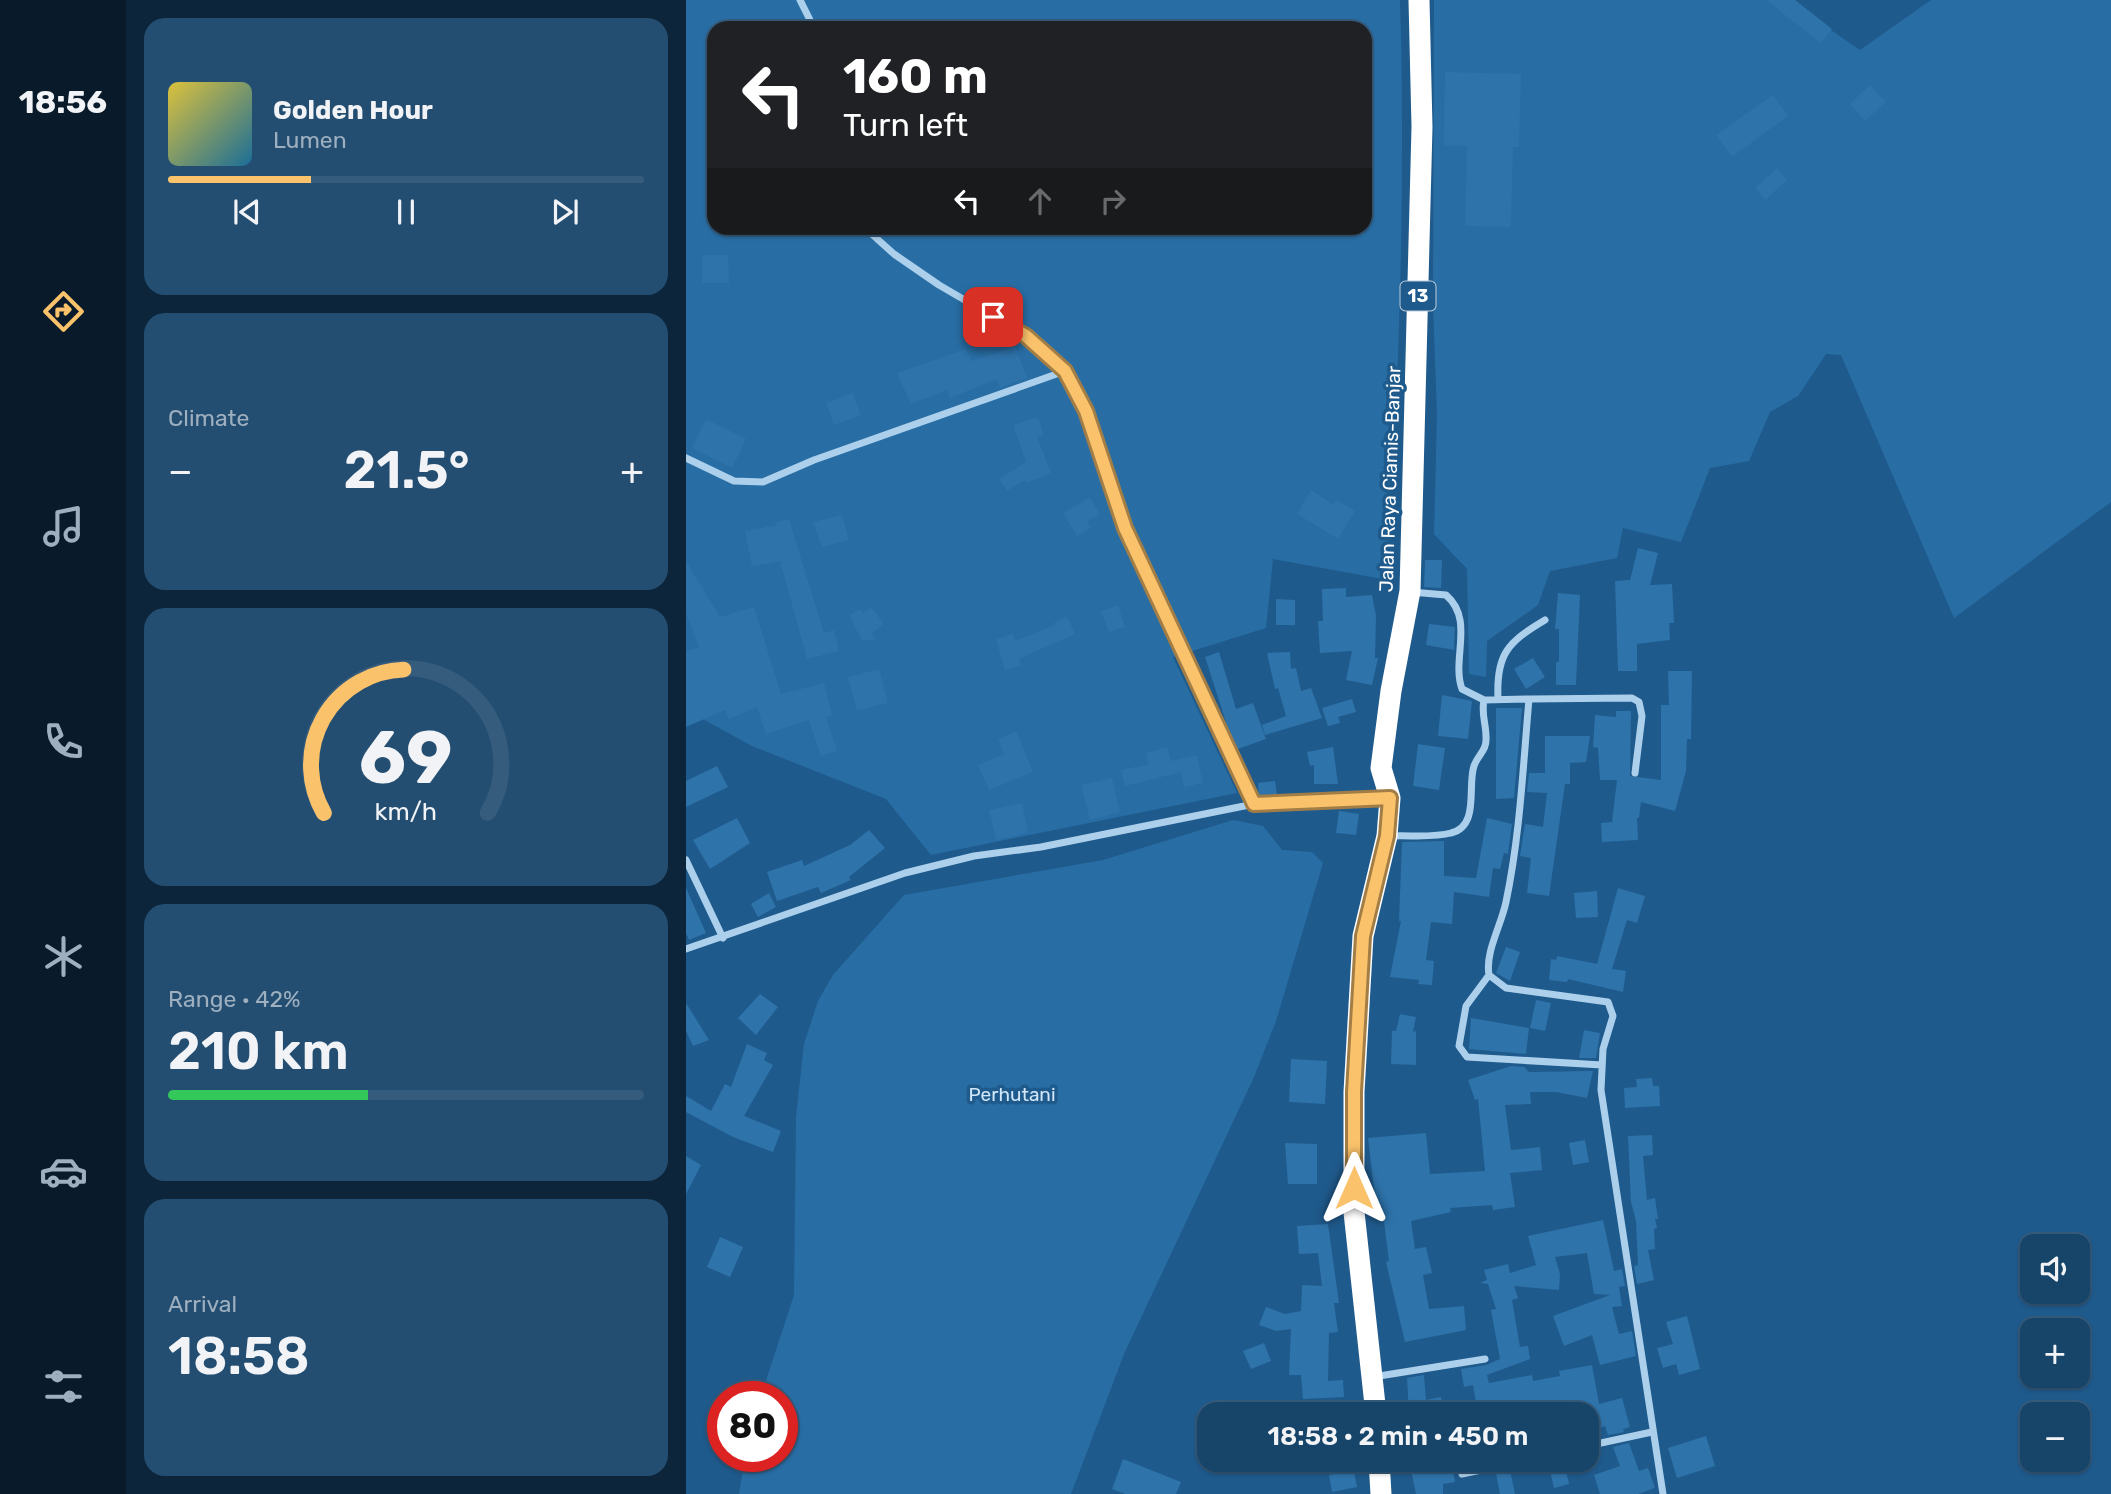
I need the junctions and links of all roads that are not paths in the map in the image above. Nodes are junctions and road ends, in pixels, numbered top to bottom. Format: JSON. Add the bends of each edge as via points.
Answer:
{"nodes":[{"id":1,"x":800,"y":0,"type":"edge"},
{"id":2,"x":1419,"y":0,"type":"edge"},
{"id":3,"x":810,"y":21,"type":"edge"},
{"id":4,"x":873,"y":235,"type":"edge"},
{"id":5,"x":1065,"y":371,"type":"junction"},
{"id":6,"x":686,"y":458,"type":"edge"},
{"id":7,"x":1410,"y":592,"type":"junction"},
{"id":8,"x":1545,"y":620,"type":"dead end"},
{"id":9,"x":1497,"y":698,"type":"junction"},
{"id":10,"x":1484,"y":699,"type":"junction"},
{"id":11,"x":1528,"y":699,"type":"junction"},
{"id":12,"x":1635,"y":772,"type":"dead end"},
{"id":13,"x":1390,"y":798,"type":"junction"},
{"id":14,"x":1254,"y":804,"type":"junction"},
{"id":15,"x":1387,"y":836,"type":"junction"},
{"id":16,"x":686,"y":860,"type":"edge"},
{"id":17,"x":723,"y":938,"type":"junction"},
{"id":18,"x":686,"y":949,"type":"edge"},
{"id":19,"x":1489,"y":975,"type":"junction"},
{"id":20,"x":1602,"y":1065,"type":"junction"},
{"id":21,"x":1485,"y":1359,"type":"dead end"},
{"id":22,"x":1372,"y":1377,"type":"junction"},
{"id":23,"x":1375,"y":1402,"type":"edge"},
{"id":24,"x":1652,"y":1432,"type":"junction"},
{"id":25,"x":1599,"y":1443,"type":"edge"},
{"id":26,"x":1380,"y":1472,"type":"edge"},
{"id":27,"x":1475,"y":1472,"type":"edge"},
{"id":28,"x":1462,"y":1475,"type":"dead end"},
{"id":29,"x":1381,"y":1494,"type":"edge"},
{"id":30,"x":1663,"y":1494,"type":"edge"}],
"edges":[{"from":1,"to":3,"type":"street"},
{"from":2,"to":7,"type":"highway","name":"Jalan Raya Ciamis-Banjar","number":"13","via":[[1422,127]]},
{"from":4,"to":5,"type":"street","via":[[939,285],[1026,336]]},
{"from":5,"to":6,"type":"street","via":[[763,482],[734,481]]},
{"from":5,"to":14,"type":"street","via":[[1086,411],[1125,528]]},
{"from":7,"to":10,"type":"street","via":[[1446,596],[1454,604],[1463,635],[1460,685]]},
{"from":7,"to":13,"type":"highway","name":"Jalan Raya Ciamis-Banjar","number":"13","via":[[1381,768]]},
{"from":8,"to":9,"type":"street","via":[[1506,649],[1499,666]]},
{"from":9,"to":10,"type":"street"},
{"from":9,"to":11,"type":"street"},
{"from":10,"to":15,"type":"street","via":[[1485,749],[1473,767],[1469,816],[1463,825],[1451,833]]},
{"from":11,"to":12,"type":"street","via":[[1632,698],[1639,702],[1642,716]]},
{"from":11,"to":19,"type":"street","via":[[1517,834]]},
{"from":13,"to":14,"type":"street"},
{"from":13,"to":15,"type":"highway","name":"Jalan Raya Ciamis-Banjar","number":"13"},
{"from":14,"to":17,"type":"street","via":[[905,873]]},
{"from":15,"to":22,"type":"highway","name":"Jalan Raya Ciamis-Banjar","number":"13","via":[[1363,936],[1354,1092],[1354,1212]]},
{"from":16,"to":17,"type":"street"},
{"from":17,"to":18,"type":"street"},
{"from":19,"to":20,"type":"street","via":[[1506,988],[1608,1002],[1613,1016]]},
{"from":19,"to":20,"type":"street","via":[[1466,1006],[1459,1046],[1467,1057]]},
{"from":20,"to":24,"type":"street","via":[[1601,1090]]},
{"from":21,"to":22,"type":"street"},
{"from":22,"to":23,"type":"highway","name":"Jalan Raya Ciamis-Banjar","number":"13"},
{"from":24,"to":25,"type":"street"},
{"from":24,"to":30,"type":"street"},
{"from":26,"to":29,"type":"highway"},
{"from":27,"to":28,"type":"street"}]}
